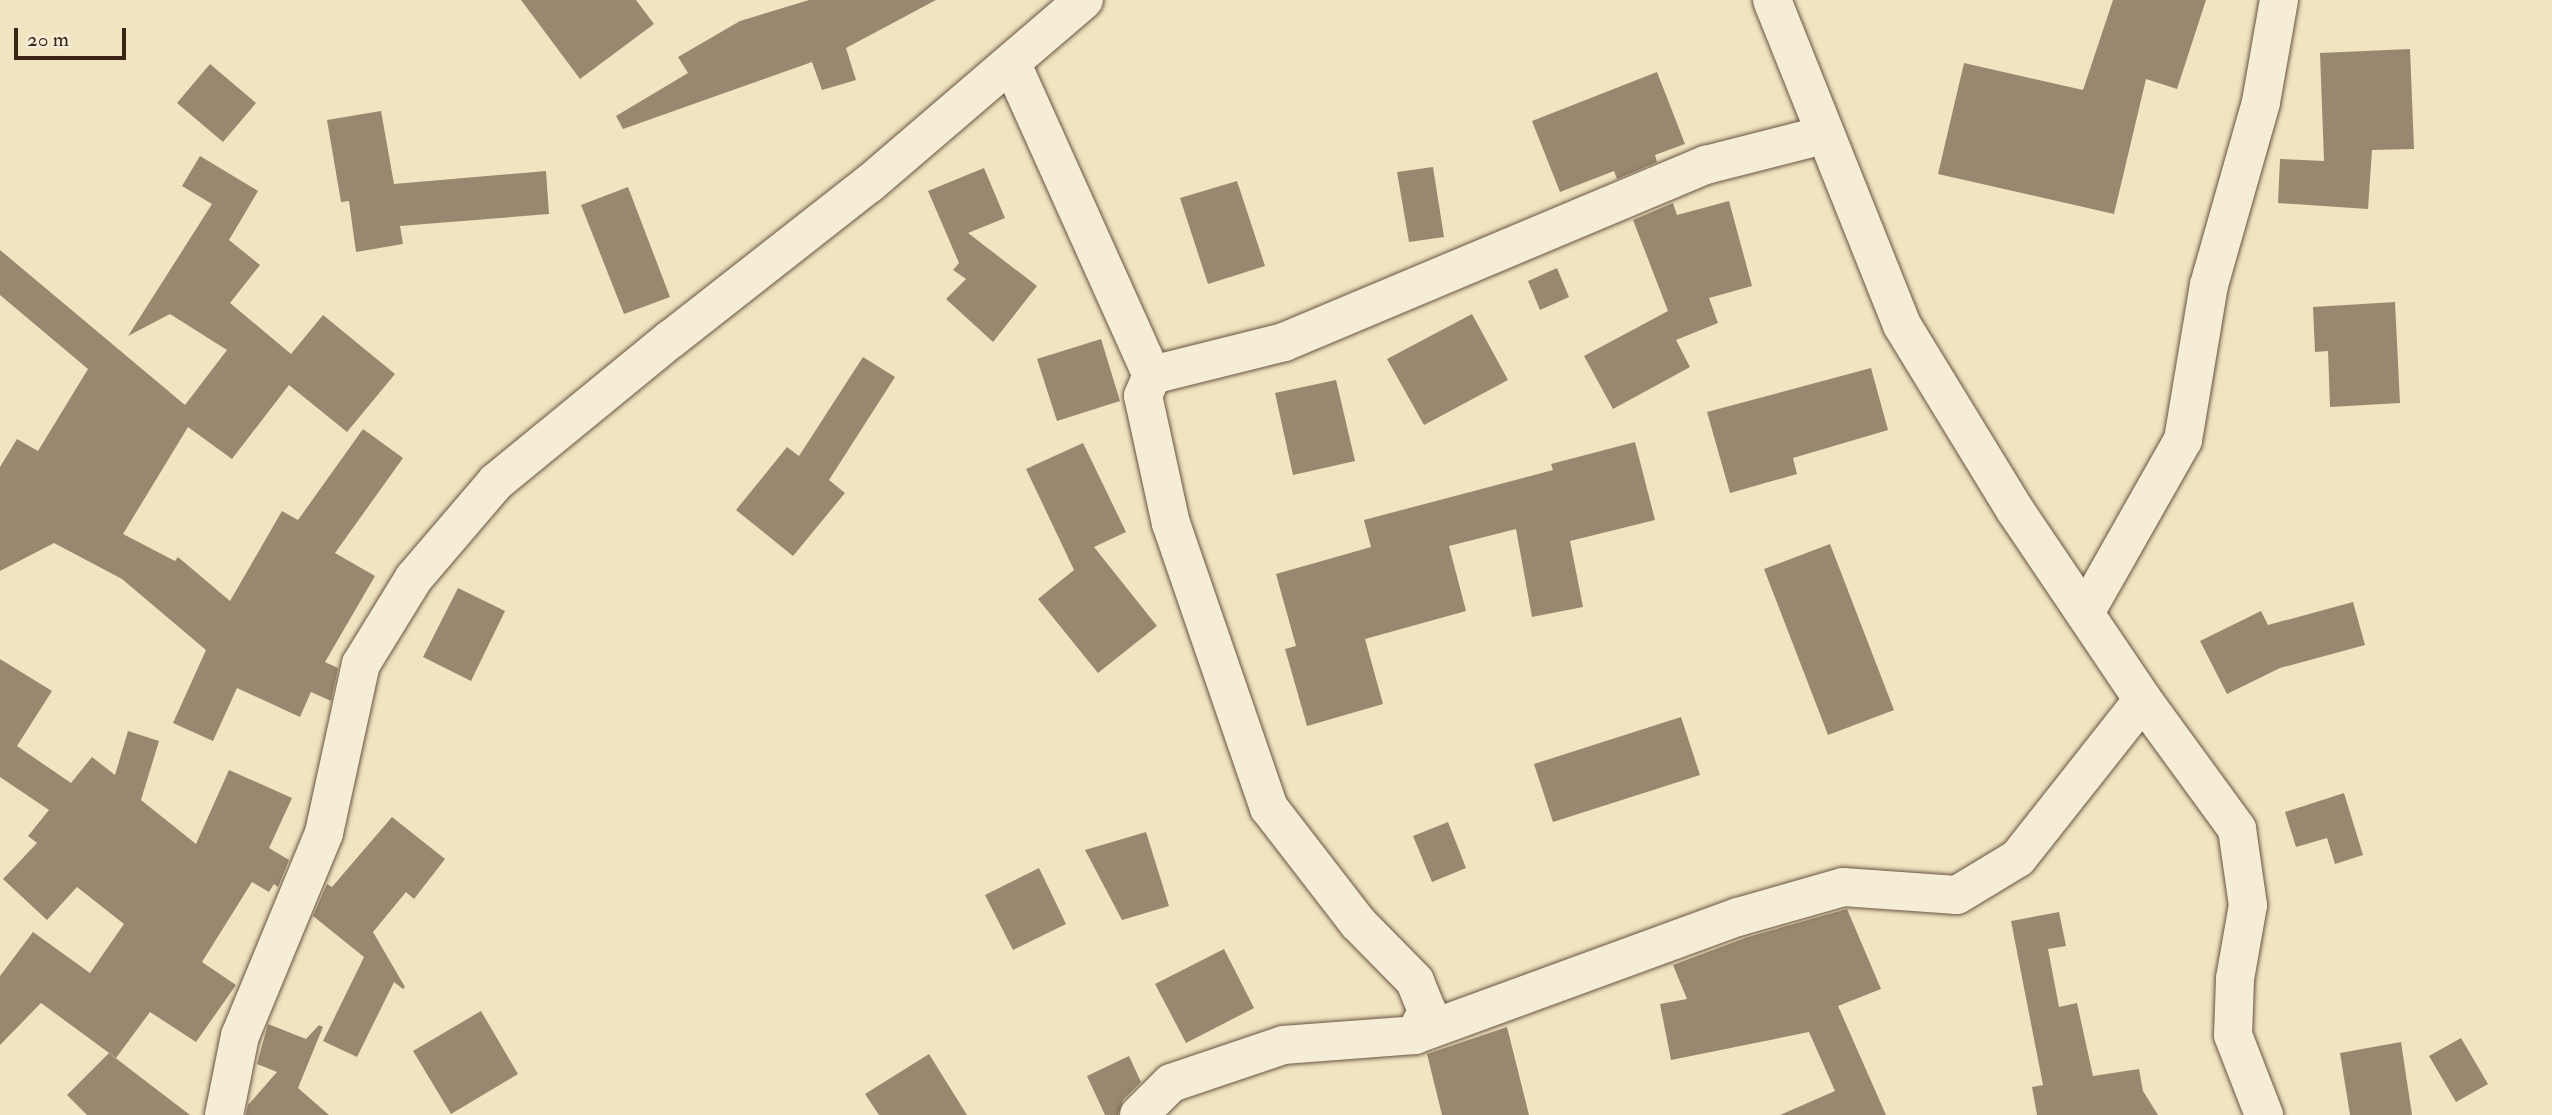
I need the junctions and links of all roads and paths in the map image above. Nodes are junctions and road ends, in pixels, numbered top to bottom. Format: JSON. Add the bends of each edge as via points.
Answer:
{"nodes":[{"id":1,"x":1084,"y":0,"type":"edge"},
{"id":2,"x":1772,"y":0,"type":"edge"},
{"id":3,"x":2280,"y":0,"type":"edge"},
{"id":4,"x":1012,"y":64,"type":"junction"},
{"id":5,"x":1824,"y":135,"type":"junction"},
{"id":6,"x":1152,"y":375,"type":"junction"},
{"id":7,"x":2085,"y":613,"type":"junction"},
{"id":8,"x":2143,"y":700,"type":"junction"},
{"id":9,"x":1415,"y":1035,"type":"junction"},
{"id":10,"x":224,"y":1115,"type":"edge"},
{"id":11,"x":1139,"y":1115,"type":"edge"},
{"id":12,"x":2264,"y":1115,"type":"edge"}],
"edges":[{"from":1,"to":4,"type":"street"},
{"from":2,"to":5,"type":"street"},
{"from":3,"to":7,"type":"street","via":[[2261,102],[2210,285],[2183,440]]},
{"from":4,"to":6,"type":"street"},
{"from":4,"to":10,"type":"street","via":[[496,482],[414,578],[361,664],[324,833],[240,1036]]},
{"from":5,"to":6,"type":"street","via":[[1706,165],[1284,342]]},
{"from":5,"to":7,"type":"street","via":[[1902,325],[2015,510]]},
{"from":6,"to":9,"type":"street","via":[[1143,396],[1171,524],[1269,808],[1358,923],[1415,981],[1427,1011]]},
{"from":7,"to":8,"type":"street"},
{"from":8,"to":9,"type":"street","via":[[2018,858],[1957,895],[1843,887],[1738,917]]},
{"from":8,"to":12,"type":"street","via":[[2237,829],[2248,905],[2235,979],[2233,1035]]},
{"from":9,"to":11,"type":"street","via":[[1283,1045],[1171,1083]]}]}
